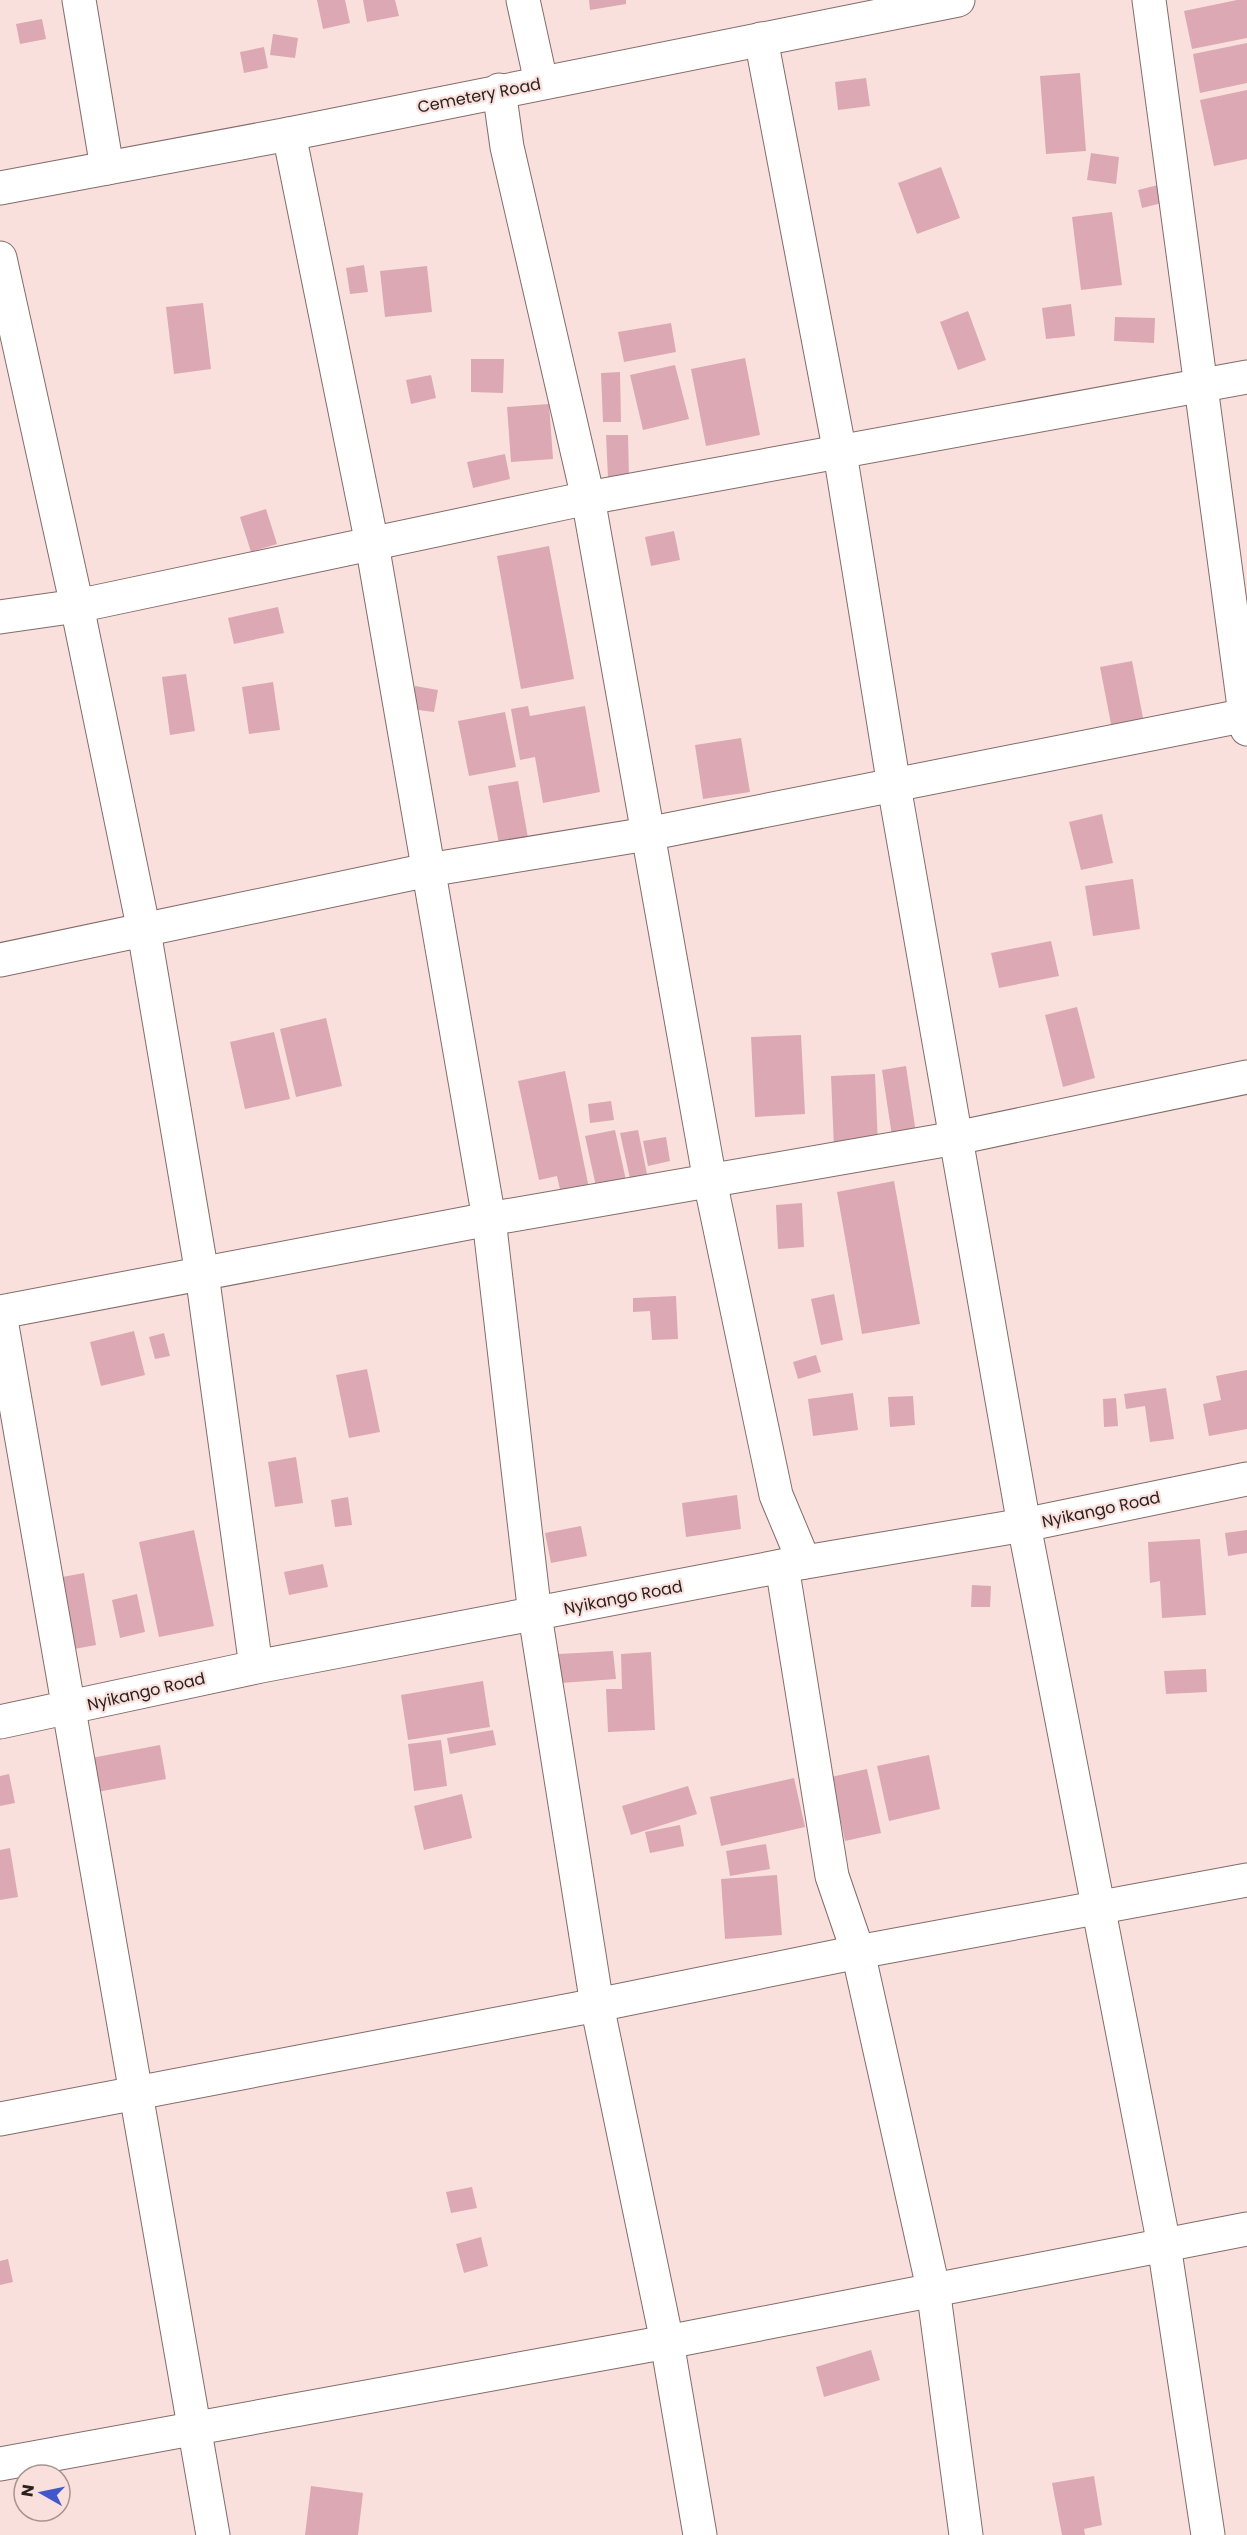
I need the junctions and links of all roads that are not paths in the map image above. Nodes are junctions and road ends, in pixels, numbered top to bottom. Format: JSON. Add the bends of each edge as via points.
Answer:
{"nodes":[{"id":1,"x":79,"y":0,"type":"edge"},
{"id":2,"x":523,"y":0,"type":"edge"},
{"id":3,"x":958,"y":0,"type":"edge"},
{"id":4,"x":1149,"y":0,"type":"edge"},
{"id":5,"x":867,"y":9,"type":"edge"},
{"id":6,"x":761,"y":39,"type":"junction"},
{"id":7,"x":541,"y":82,"type":"junction"},
{"id":8,"x":499,"y":90,"type":"junction"},
{"id":9,"x":290,"y":134,"type":"junction"},
{"id":10,"x":107,"y":168,"type":"junction"},
{"id":11,"x":0,"y":188,"type":"edge"},
{"id":12,"x":0,"y":258,"type":"edge"},
{"id":13,"x":1247,"y":377,"type":"edge"},
{"id":14,"x":1202,"y":386,"type":"junction"},
{"id":15,"x":840,"y":453,"type":"junction"},
{"id":16,"x":588,"y":498,"type":"junction"},
{"id":17,"x":372,"y":543,"type":"junction"},
{"id":18,"x":76,"y":606,"type":"junction"},
{"id":19,"x":0,"y":617,"type":"edge"},
{"id":20,"x":1246,"y":720,"type":"edge"},
{"id":21,"x":894,"y":786,"type":"junction"},
{"id":22,"x":646,"y":834,"type":"junction"},
{"id":23,"x":428,"y":870,"type":"junction"},
{"id":24,"x":144,"y":931,"type":"junction"},
{"id":25,"x":0,"y":960,"type":"edge"},
{"id":26,"x":1247,"y":1077,"type":"edge"},
{"id":27,"x":956,"y":1138,"type":"junction"},
{"id":28,"x":710,"y":1181,"type":"junction"},
{"id":29,"x":489,"y":1219,"type":"junction"},
{"id":30,"x":202,"y":1274,"type":"junction"},
{"id":31,"x":0,"y":1313,"type":"edge"},
{"id":32,"x":1247,"y":1479,"type":"edge"},
{"id":33,"x":1024,"y":1525,"type":"junction"},
{"id":34,"x":793,"y":1564,"type":"junction"},
{"id":35,"x":535,"y":1615,"type":"junction"},
{"id":36,"x":256,"y":1667,"type":"junction"},
{"id":37,"x":69,"y":1709,"type":"junction"},
{"id":38,"x":0,"y":1722,"type":"edge"},
{"id":39,"x":1247,"y":1880,"type":"edge"},
{"id":40,"x":1098,"y":1908,"type":"junction"},
{"id":41,"x":858,"y":1952,"type":"junction"},
{"id":42,"x":597,"y":2005,"type":"junction"},
{"id":43,"x":136,"y":2093,"type":"junction"},
{"id":44,"x":0,"y":2119,"type":"edge"},
{"id":45,"x":1247,"y":2229,"type":"edge"},
{"id":46,"x":1164,"y":2245,"type":"junction"},
{"id":47,"x":933,"y":2288,"type":"junction"},
{"id":48,"x":667,"y":2342,"type":"junction"},
{"id":49,"x":195,"y":2428,"type":"junction"},
{"id":50,"x":0,"y":2464,"type":"edge"},
{"id":51,"x":213,"y":2535,"type":"edge"},
{"id":52,"x":700,"y":2535,"type":"edge"},
{"id":53,"x":966,"y":2535,"type":"edge"},
{"id":54,"x":1208,"y":2535,"type":"edge"}],
"edges":[{"from":1,"to":10,"type":"street"},
{"from":2,"to":7,"type":"street"},
{"from":3,"to":5,"type":"street","name":"Cemetery Road"},
{"from":4,"to":14,"type":"street"},
{"from":5,"to":6,"type":"street","name":"Cemetery Road"},
{"from":6,"to":7,"type":"street","name":"Cemetery Road"},
{"from":6,"to":15,"type":"street"},
{"from":7,"to":8,"type":"street","name":"Cemetery Road"},
{"from":8,"to":9,"type":"street","name":"Cemetery Road"},
{"from":8,"to":16,"type":"street","via":[[507,147]]},
{"from":9,"to":10,"type":"street","name":"Cemetery Road"},
{"from":9,"to":17,"type":"street"},
{"from":10,"to":11,"type":"street","name":"Cemetery Road"},
{"from":12,"to":18,"type":"street"},
{"from":13,"to":14,"type":"street"},
{"from":14,"to":15,"type":"street"},
{"from":14,"to":20,"type":"street"},
{"from":15,"to":16,"type":"street"},
{"from":15,"to":21,"type":"street"},
{"from":16,"to":17,"type":"street"},
{"from":16,"to":22,"type":"street"},
{"from":17,"to":18,"type":"street"},
{"from":17,"to":23,"type":"street"},
{"from":18,"to":19,"type":"street"},
{"from":18,"to":24,"type":"street"},
{"from":20,"to":21,"type":"street"},
{"from":21,"to":22,"type":"street"},
{"from":21,"to":27,"type":"street"},
{"from":22,"to":23,"type":"street"},
{"from":22,"to":28,"type":"street"},
{"from":23,"to":24,"type":"street"},
{"from":23,"to":29,"type":"street"},
{"from":24,"to":25,"type":"street"},
{"from":24,"to":30,"type":"street"},
{"from":26,"to":27,"type":"street"},
{"from":27,"to":28,"type":"street"},
{"from":27,"to":33,"type":"street"},
{"from":28,"to":29,"type":"street"},
{"from":28,"to":34,"type":"street"},
{"from":29,"to":30,"type":"street"},
{"from":29,"to":35,"type":"street"},
{"from":30,"to":31,"type":"street"},
{"from":30,"to":36,"type":"street"},
{"from":31,"to":37,"type":"street"},
{"from":32,"to":33,"type":"street","name":"Nyikango Road"},
{"from":33,"to":34,"type":"street","name":"Nyikango Road"},
{"from":33,"to":40,"type":"street"},
{"from":34,"to":35,"type":"street","name":"Nyikango Road"},
{"from":34,"to":41,"type":"street","via":[[832,1876]]},
{"from":35,"to":36,"type":"street","name":"Nyikango Road"},
{"from":35,"to":42,"type":"street"},
{"from":36,"to":37,"type":"street","name":"Nyikango Road"},
{"from":37,"to":38,"type":"street","name":"Nyikango Road"},
{"from":37,"to":43,"type":"street"},
{"from":39,"to":40,"type":"street"},
{"from":40,"to":41,"type":"street"},
{"from":40,"to":46,"type":"street"},
{"from":41,"to":42,"type":"street"},
{"from":41,"to":47,"type":"street"},
{"from":42,"to":43,"type":"street"},
{"from":42,"to":48,"type":"street"},
{"from":43,"to":44,"type":"street"},
{"from":43,"to":49,"type":"street"},
{"from":45,"to":46,"type":"street"},
{"from":46,"to":47,"type":"street"},
{"from":46,"to":54,"type":"street"},
{"from":47,"to":48,"type":"street"},
{"from":47,"to":53,"type":"street"},
{"from":48,"to":49,"type":"street"},
{"from":48,"to":52,"type":"street"},
{"from":49,"to":50,"type":"street"},
{"from":49,"to":51,"type":"street"}]}
